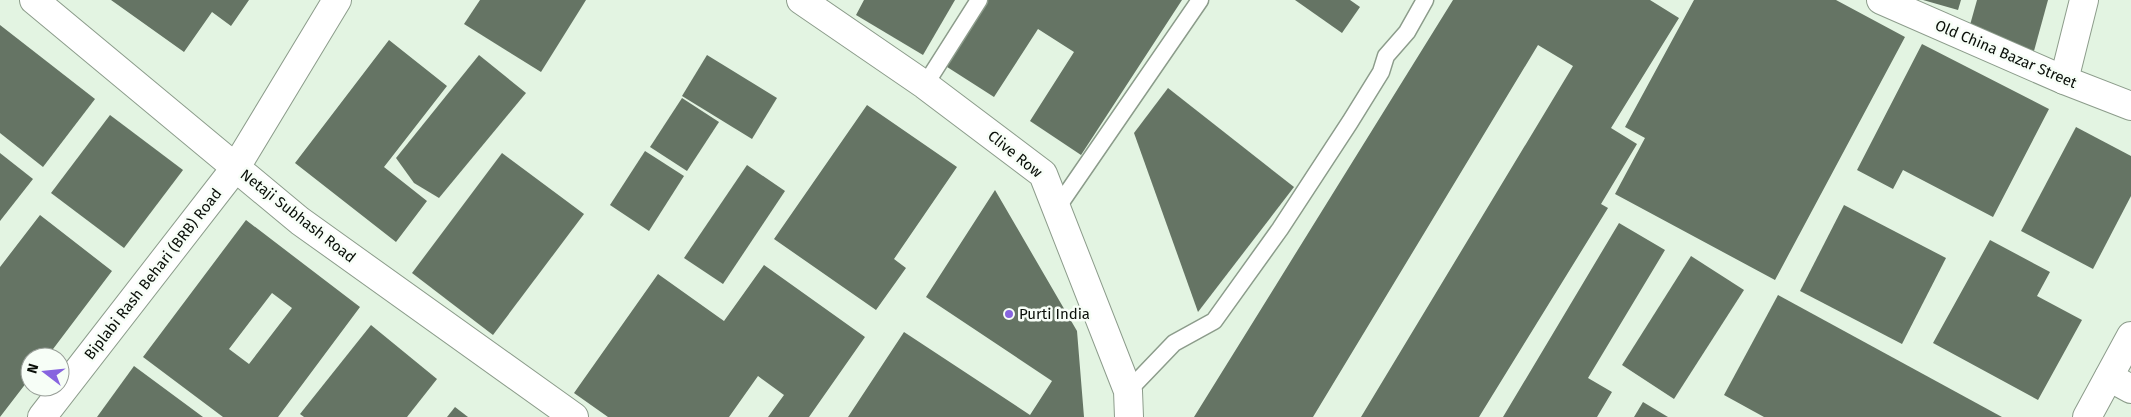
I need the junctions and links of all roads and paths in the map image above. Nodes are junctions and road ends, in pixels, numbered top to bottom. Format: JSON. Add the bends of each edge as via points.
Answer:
{"nodes":[{"id":1,"x":34,"y":0,"type":"edge"},
{"id":2,"x":337,"y":0,"type":"edge"},
{"id":3,"x":801,"y":0,"type":"edge"},
{"id":4,"x":979,"y":0,"type":"edge"},
{"id":5,"x":1200,"y":0,"type":"edge"},
{"id":6,"x":1425,"y":0,"type":"edge"},
{"id":7,"x":1881,"y":0,"type":"edge"},
{"id":8,"x":2084,"y":0,"type":"edge"},
{"id":9,"x":2064,"y":80,"type":"junction"},
{"id":10,"x":925,"y":85,"type":"junction"},
{"id":11,"x":2131,"y":106,"type":"edge"},
{"id":12,"x":236,"y":167,"type":"junction"},
{"id":13,"x":1056,"y":208,"type":"junction"},
{"id":14,"x":2131,"y":336,"type":"edge"},
{"id":15,"x":2120,"y":383,"type":"edge"},
{"id":16,"x":1128,"y":404,"type":"edge"},
{"id":17,"x":42,"y":417,"type":"edge"},
{"id":18,"x":574,"y":417,"type":"edge"},
{"id":19,"x":2087,"y":417,"type":"edge"}],
"edges":[{"from":1,"to":12,"type":"main road","name":"Netaji Subhash Road"},
{"from":2,"to":12,"type":"main road","name":"Biplabi Rash Behari (BRB) Road"},
{"from":3,"to":10,"type":"main road","name":"Clive Row"},
{"from":4,"to":10,"type":"lane"},
{"from":5,"to":13,"type":"lane"},
{"from":6,"to":16,"type":"lane","via":[[1407,32],[1386,56],[1381,72],[1280,230],[1214,321],[1174,343]]},
{"from":7,"to":9,"type":"main road","name":"Old China Bazar Street"},
{"from":8,"to":9,"type":"main road"},
{"from":9,"to":11,"type":"main road","name":"Old China Bazar Street"},
{"from":10,"to":13,"type":"main road","name":"Clive Row","via":[[1043,174]]},
{"from":12,"to":17,"type":"main road","name":"Biplabi Rash Behari (BRB) Road"},
{"from":12,"to":18,"type":"main road","name":"Netaji Subhash Road","via":[[300,221]]},
{"from":13,"to":16,"type":"main road","name":"Clive Row"},
{"from":14,"to":15,"type":"main road"},
{"from":15,"to":19,"type":"main road"}]}
